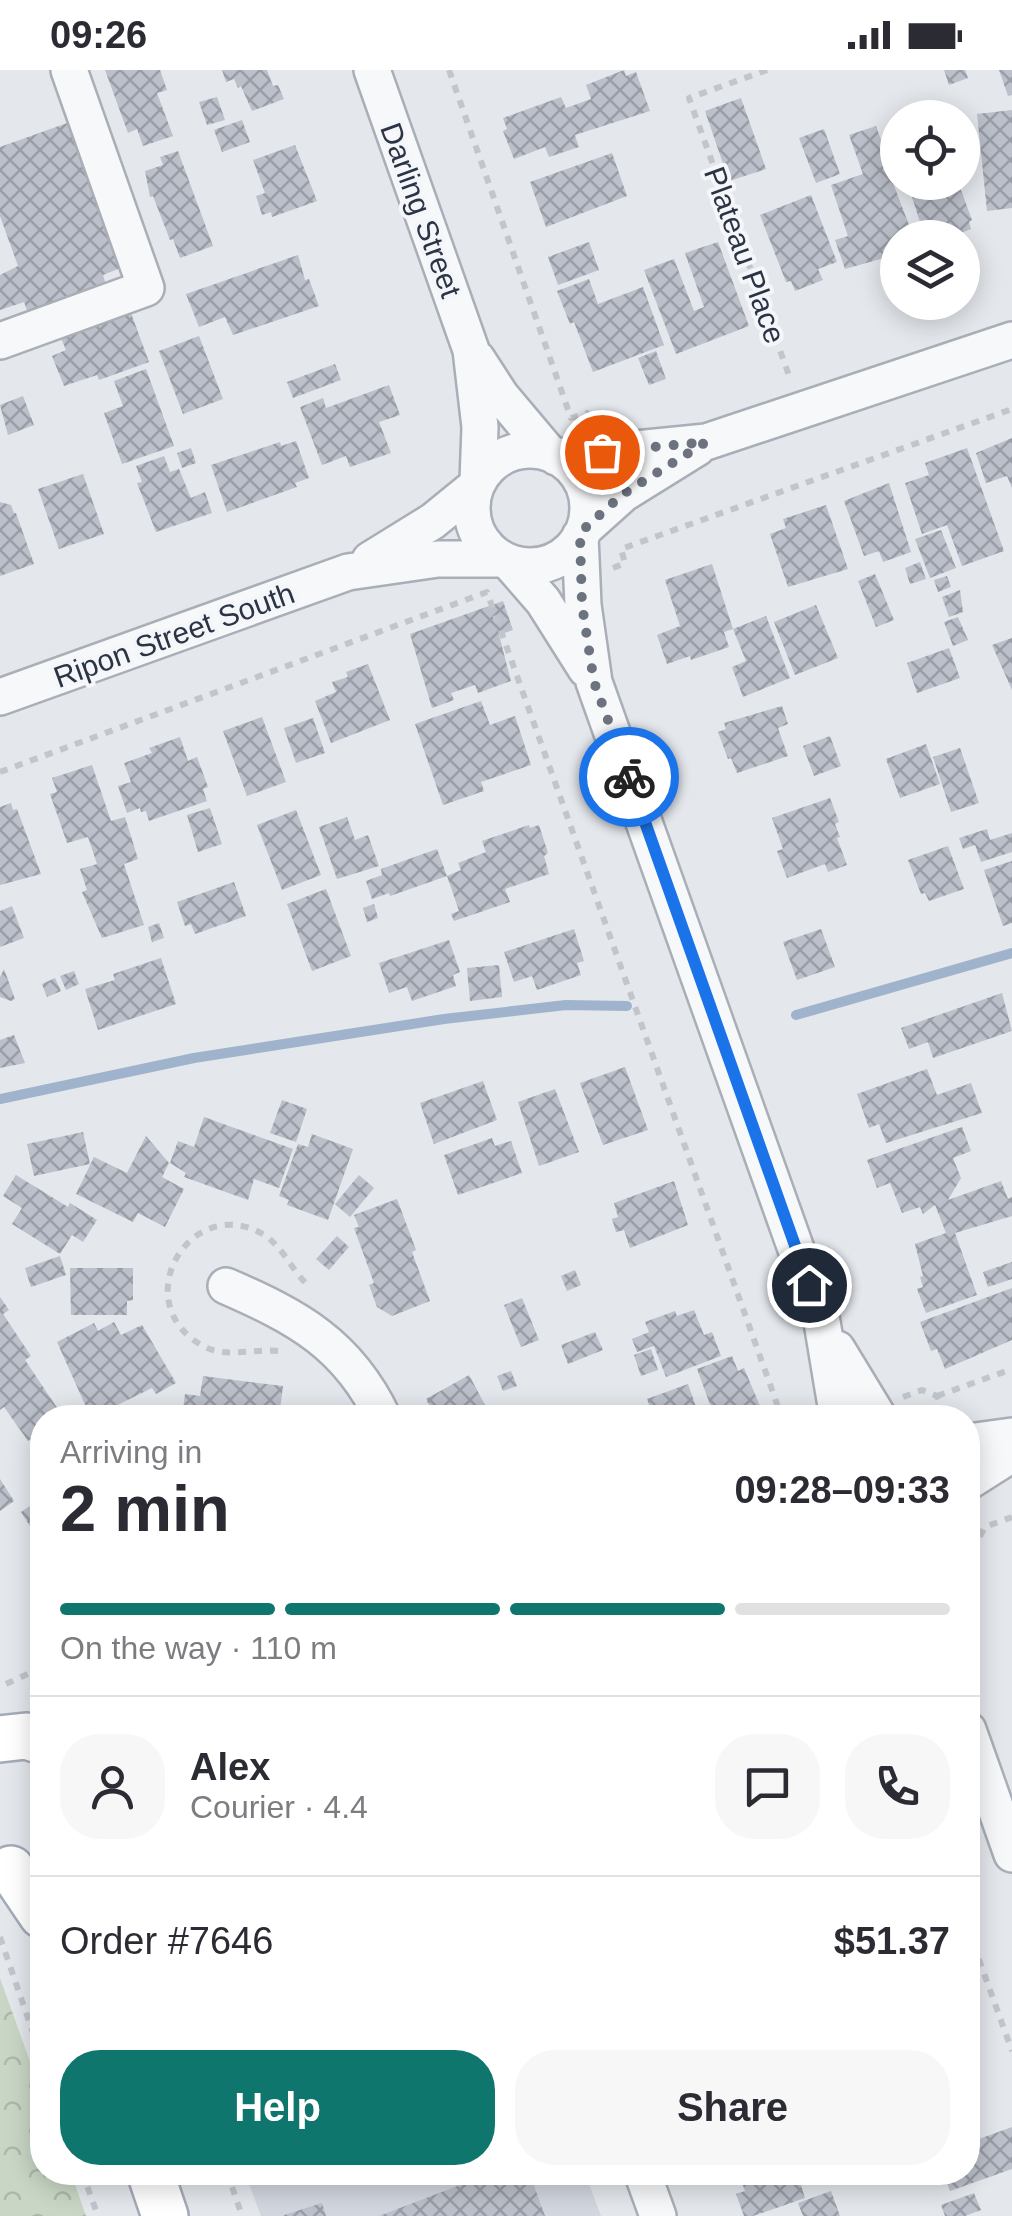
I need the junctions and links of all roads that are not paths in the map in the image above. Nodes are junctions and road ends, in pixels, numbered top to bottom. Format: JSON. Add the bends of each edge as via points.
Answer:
{"nodes":[{"id":1,"x":69,"y":70,"type":"edge"},
{"id":2,"x":372,"y":70,"type":"edge"},
{"id":3,"x":1012,"y":340,"type":"edge"},
{"id":4,"x":0,"y":342,"type":"edge"},
{"id":5,"x":471,"y":350,"type":"junction"},
{"id":6,"x":706,"y":442,"type":"junction"},
{"id":7,"x":552,"y":455,"type":"junction"},
{"id":8,"x":477,"y":484,"type":"junction"},
{"id":9,"x":582,"y":533,"type":"junction"},
{"id":10,"x":506,"y":561,"type":"junction"},
{"id":11,"x":348,"y":572,"type":"junction"},
{"id":12,"x":594,"y":682,"type":"junction"},
{"id":13,"x":0,"y":697,"type":"edge"},
{"id":14,"x":226,"y":1286,"type":"dead end"},
{"id":15,"x":822,"y":1322,"type":"junction"},
{"id":16,"x":375,"y":1405,"type":"edge"},
{"id":17,"x":836,"y":1405,"type":"edge"},
{"id":18,"x":877,"y":1405,"type":"edge"},
{"id":19,"x":1012,"y":1436,"type":"edge"},
{"id":20,"x":980,"y":1440,"type":"edge"},
{"id":21,"x":1012,"y":1454,"type":"edge"},
{"id":22,"x":980,"y":1474,"type":"edge"},
{"id":23,"x":980,"y":1764,"type":"edge"},
{"id":24,"x":1012,"y":1854,"type":"edge"},
{"id":25,"x":18,"y":1866,"type":"edge"},
{"id":26,"x":30,"y":1891,"type":"edge"},
{"id":27,"x":154,"y":2185,"type":"edge"},
{"id":28,"x":647,"y":2185,"type":"edge"},
{"id":29,"x":165,"y":2216,"type":"edge"},
{"id":30,"x":658,"y":2216,"type":"edge"}],
"edges":[{"from":1,"to":4,"type":"street","via":[[146,288]]},
{"from":2,"to":5,"type":"street","name":"Darling Street"},
{"from":3,"to":6,"type":"street"},
{"from":5,"to":7,"type":"street","name":"Darling Street"},
{"from":5,"to":8,"type":"street","name":"Darling Street","via":[[479,414]]},
{"from":6,"to":7,"type":"street"},
{"from":6,"to":9,"type":"street","via":[[618,499]]},
{"from":7,"to":8,"type":"street","via":[[512,453],[492,464]]},
{"from":7,"to":9,"type":"street","via":[[584,488]]},
{"from":8,"to":10,"type":"street","via":[[475,527],[488,549]]},
{"from":8,"to":11,"type":"street","name":"Ripon Street South","via":[[434,520]]},
{"from":9,"to":10,"type":"street","via":[[550,563]]},
{"from":9,"to":12,"type":"street"},
{"from":10,"to":11,"type":"street","name":"Ripon Street South","via":[[425,560]]},
{"from":10,"to":12,"type":"street","via":[[538,594]]},
{"from":11,"to":13,"type":"street","name":"Ripon Street South"},
{"from":12,"to":15,"type":"street"},
{"from":14,"to":16,"type":"street","via":[[305,1324],[353,1371]]},
{"from":15,"to":17,"type":"street"},
{"from":15,"to":18,"type":"street","via":[[859,1389]]},
{"from":19,"to":20,"type":"street"},
{"from":21,"to":22,"type":"street"},
{"from":23,"to":24,"type":"street"},
{"from":25,"to":26,"type":"main road"},
{"from":27,"to":29,"type":"main road"},
{"from":28,"to":30,"type":"street"}]}
